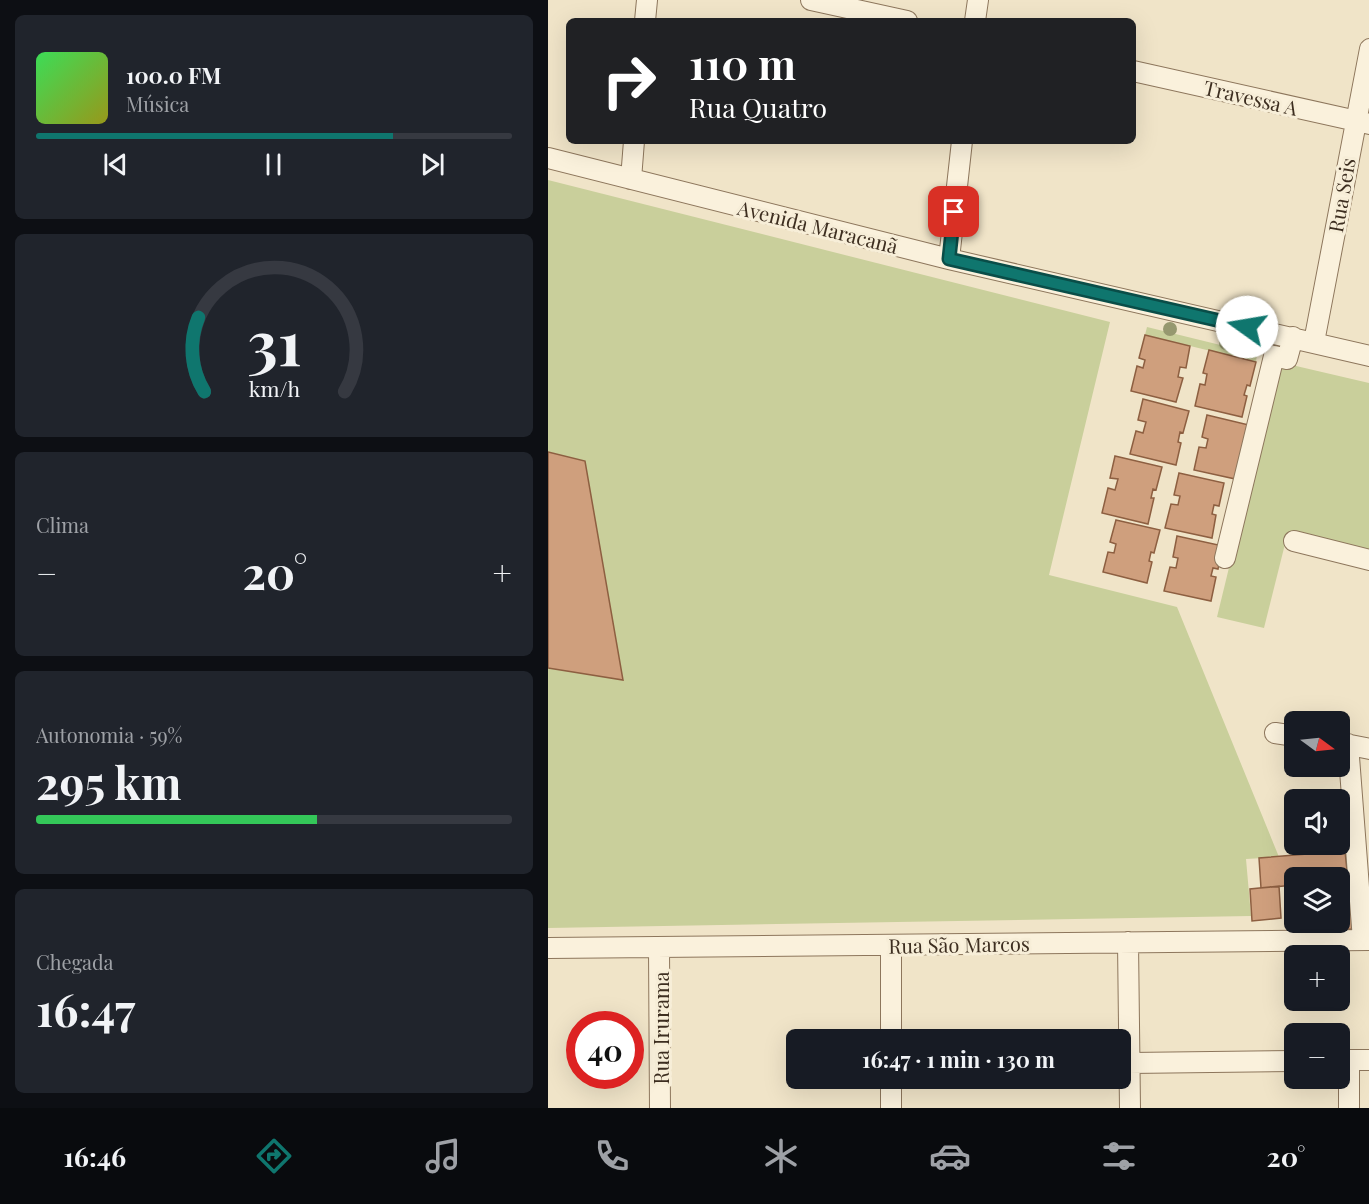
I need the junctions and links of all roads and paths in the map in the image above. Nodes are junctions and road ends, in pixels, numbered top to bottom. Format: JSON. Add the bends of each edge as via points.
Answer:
{"nodes":[{"id":1,"x":647,"y":0,"type":"edge"},
{"id":2,"x":811,"y":0,"type":"edge"},
{"id":3,"x":978,"y":0,"type":"edge"},
{"id":4,"x":645,"y":18,"type":"edge"},
{"id":5,"x":893,"y":18,"type":"edge"},
{"id":6,"x":975,"y":18,"type":"edge"},
{"id":7,"x":1370,"y":49,"type":"edge"},
{"id":8,"x":1136,"y":72,"type":"edge"},
{"id":9,"x":1362,"y":122,"type":"edge"},
{"id":10,"x":634,"y":144,"type":"edge"},
{"id":11,"x":962,"y":144,"type":"edge"},
{"id":12,"x":548,"y":158,"type":"edge"},
{"id":13,"x":631,"y":179,"type":"junction"},
{"id":14,"x":949,"y":259,"type":"junction"},
{"id":15,"x":1293,"y":337,"type":"junction"},
{"id":16,"x":1314,"y":342,"type":"junction"},
{"id":17,"x":1370,"y":356,"type":"edge"},
{"id":18,"x":1294,"y":541,"type":"dead end"},
{"id":19,"x":1225,"y":558,"type":"dead end"},
{"id":20,"x":1370,"y":560,"type":"edge"},
{"id":21,"x":1275,"y":733,"type":"dead end"},
{"id":22,"x":1284,"y":734,"type":"edge"},
{"id":23,"x":1350,"y":744,"type":"edge"},
{"id":24,"x":1370,"y":749,"type":"edge"},
{"id":25,"x":1348,"y":777,"type":"edge"},
{"id":26,"x":1366,"y":940,"type":"edge"},
{"id":27,"x":1128,"y":942,"type":"junction"},
{"id":28,"x":892,"y":945,"type":"junction"},
{"id":29,"x":548,"y":948,"type":"edge"},
{"id":30,"x":659,"y":948,"type":"junction"},
{"id":31,"x":892,"y":1029,"type":"edge"},
{"id":32,"x":1129,"y":1029,"type":"edge"},
{"id":33,"x":1284,"y":1060,"type":"edge"},
{"id":34,"x":1350,"y":1060,"type":"edge"},
{"id":35,"x":1370,"y":1060,"type":"edge"},
{"id":36,"x":1131,"y":1063,"type":"edge"},
{"id":37,"x":892,"y":1089,"type":"edge"},
{"id":38,"x":1130,"y":1089,"type":"edge"},
{"id":39,"x":1347,"y":1089,"type":"edge"},
{"id":40,"x":660,"y":1108,"type":"edge"},
{"id":41,"x":892,"y":1108,"type":"edge"},
{"id":42,"x":1130,"y":1108,"type":"edge"},
{"id":43,"x":1349,"y":1108,"type":"edge"}],
"edges":[{"from":1,"to":4,"type":"street"},
{"from":2,"to":5,"type":"street"},
{"from":3,"to":6,"type":"street"},
{"from":7,"to":9,"type":"street","name":"Rua Seis"},
{"from":8,"to":9,"type":"street","name":"Travessa A"},
{"from":9,"to":16,"type":"street","name":"Rua Seis"},
{"from":10,"to":13,"type":"street"},
{"from":11,"to":14,"type":"street"},
{"from":12,"to":13,"type":"street","name":"Avenida Maracanã"},
{"from":13,"to":14,"type":"street","name":"Avenida Maracanã"},
{"from":14,"to":15,"type":"street","name":"Avenida Maracanã"},
{"from":15,"to":16,"type":"street","name":"Avenida Maracanã"},
{"from":15,"to":19,"type":"street","via":[[1287,359],[1274,356]]},
{"from":16,"to":17,"type":"street","name":"Avenida Maracanã"},
{"from":18,"to":20,"type":"street"},
{"from":21,"to":22,"type":"street"},
{"from":23,"to":24,"type":"street"},
{"from":25,"to":26,"type":"street"},
{"from":26,"to":27,"type":"street","name":"Rua São Marcos"},
{"from":27,"to":28,"type":"street","name":"Rua São Marcos"},
{"from":27,"to":32,"type":"street"},
{"from":28,"to":30,"type":"street","name":"Rua São Marcos"},
{"from":28,"to":31,"type":"street"},
{"from":29,"to":30,"type":"street","name":"Rua São Marcos"},
{"from":30,"to":40,"type":"street","name":"Rua Irurama"},
{"from":33,"to":36,"type":"street"},
{"from":34,"to":35,"type":"street"},
{"from":37,"to":41,"type":"street"},
{"from":38,"to":42,"type":"street"},
{"from":39,"to":43,"type":"street"}]}
